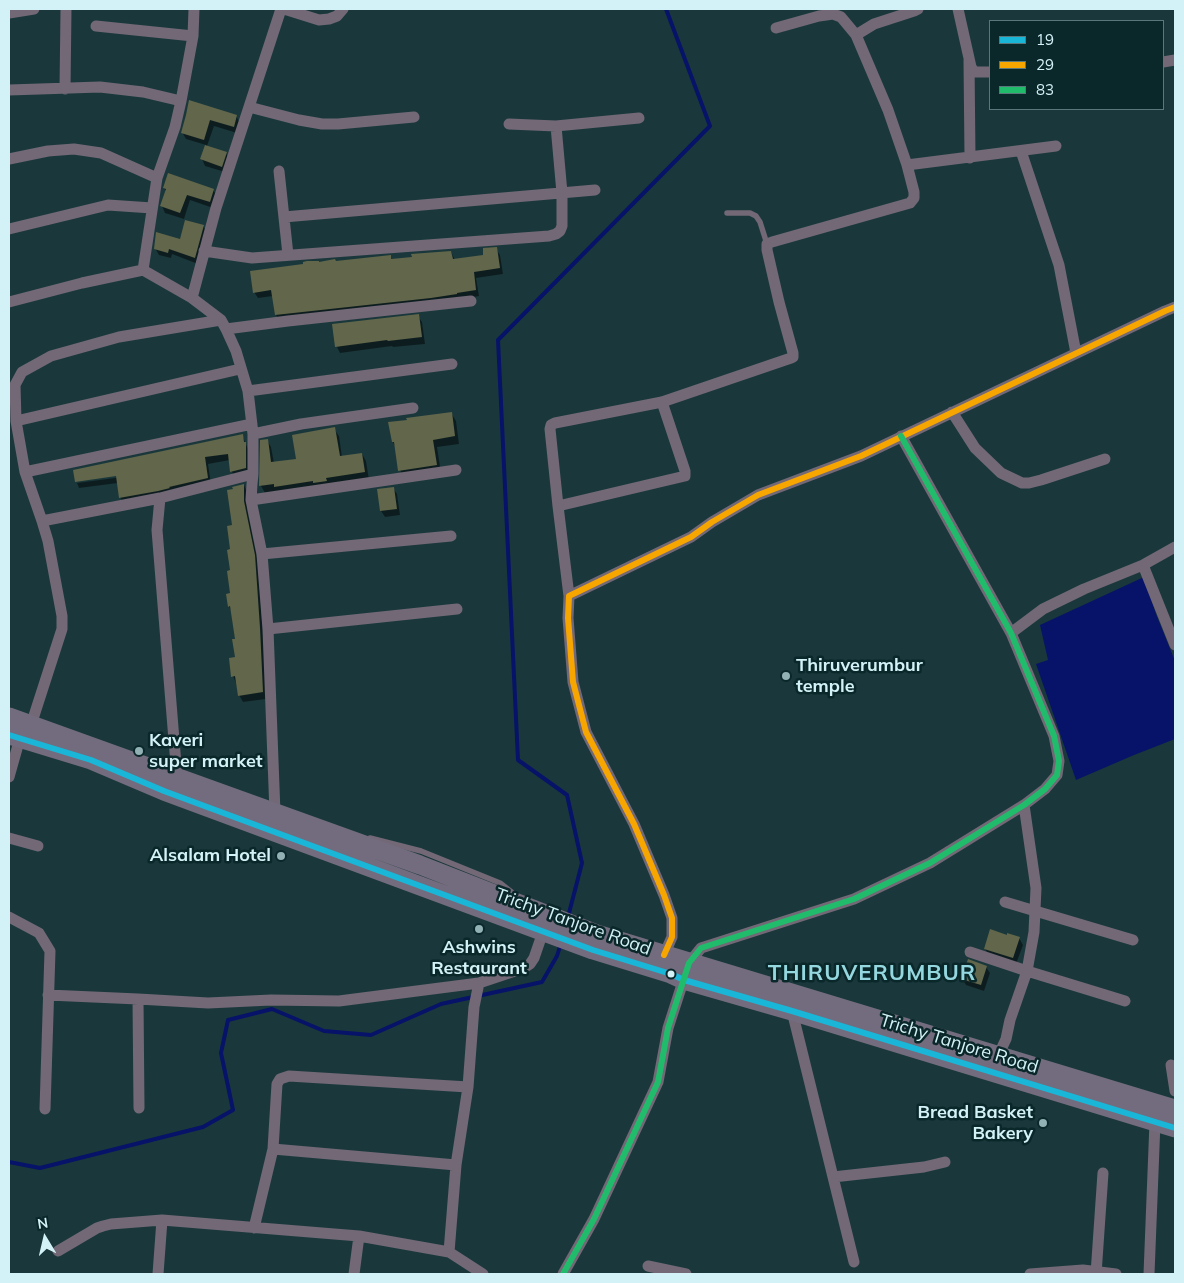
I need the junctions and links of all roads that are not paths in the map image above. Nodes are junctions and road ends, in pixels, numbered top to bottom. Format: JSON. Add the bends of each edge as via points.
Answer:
{"nodes":[{"id":1,"x":30,"y":9,"type":"edge"},
{"id":2,"x":66,"y":9,"type":"edge"},
{"id":3,"x":194,"y":9,"type":"edge"},
{"id":4,"x":282,"y":9,"type":"edge"},
{"id":5,"x":343,"y":9,"type":"edge"},
{"id":6,"x":918,"y":9,"type":"edge"},
{"id":7,"x":958,"y":9,"type":"edge"},
{"id":8,"x":9,"y":13,"type":"edge"},
{"id":9,"x":96,"y":26,"type":"dead end"},
{"id":10,"x":776,"y":28,"type":"dead end"},
{"id":11,"x":856,"y":35,"type":"junction"},
{"id":12,"x":192,"y":36,"type":"junction"},
{"id":13,"x":969,"y":60,"type":"junction"},
{"id":14,"x":989,"y":72,"type":"edge"},
{"id":15,"x":65,"y":89,"type":"junction"},
{"id":16,"x":9,"y":90,"type":"edge"},
{"id":17,"x":182,"y":101,"type":"junction"},
{"id":18,"x":249,"y":107,"type":"junction"},
{"id":19,"x":414,"y":117,"type":"dead end"},
{"id":20,"x":639,"y":118,"type":"dead end"},
{"id":21,"x":509,"y":124,"type":"dead end"},
{"id":22,"x":556,"y":126,"type":"junction"},
{"id":23,"x":1056,"y":146,"type":"dead end"},
{"id":24,"x":1021,"y":151,"type":"junction"},
{"id":25,"x":970,"y":158,"type":"junction"},
{"id":26,"x":9,"y":159,"type":"edge"},
{"id":27,"x":907,"y":165,"type":"junction"},
{"id":28,"x":279,"y":171,"type":"dead end"},
{"id":29,"x":157,"y":178,"type":"junction"},
{"id":30,"x":595,"y":190,"type":"dead end"},
{"id":31,"x":562,"y":193,"type":"junction"},
{"id":32,"x":152,"y":208,"type":"junction"},
{"id":33,"x":727,"y":213,"type":"dead end"},
{"id":34,"x":284,"y":217,"type":"junction"},
{"id":35,"x":9,"y":229,"type":"edge"},
{"id":36,"x":767,"y":244,"type":"junction"},
{"id":37,"x":204,"y":251,"type":"junction"},
{"id":38,"x":288,"y":255,"type":"junction"},
{"id":39,"x":143,"y":270,"type":"junction"},
{"id":40,"x":192,"y":298,"type":"junction"},
{"id":41,"x":471,"y":301,"type":"dead end"},
{"id":42,"x":9,"y":302,"type":"edge"},
{"id":43,"x":1175,"y":307,"type":"edge"},
{"id":44,"x":223,"y":324,"type":"junction"},
{"id":45,"x":1076,"y":353,"type":"junction"},
{"id":46,"x":452,"y":364,"type":"dead end"},
{"id":47,"x":240,"y":369,"type":"junction"},
{"id":48,"x":248,"y":391,"type":"junction"},
{"id":49,"x":662,"y":402,"type":"junction"},
{"id":50,"x":413,"y":408,"type":"dead end"},
{"id":51,"x":952,"y":412,"type":"junction"},
{"id":52,"x":16,"y":421,"type":"junction"},
{"id":53,"x":252,"y":429,"type":"junction"},
{"id":54,"x":901,"y":436,"type":"junction"},
{"id":55,"x":1105,"y":459,"type":"dead end"},
{"id":56,"x":456,"y":470,"type":"dead end"},
{"id":57,"x":25,"y":472,"type":"junction"},
{"id":58,"x":253,"y":474,"type":"junction"},
{"id":59,"x":160,"y":498,"type":"junction"},
{"id":60,"x":251,"y":500,"type":"junction"},
{"id":61,"x":558,"y":506,"type":"junction"},
{"id":62,"x":42,"y":521,"type":"junction"},
{"id":63,"x":451,"y":536,"type":"dead end"},
{"id":64,"x":1175,"y":547,"type":"edge"},
{"id":65,"x":262,"y":554,"type":"junction"},
{"id":66,"x":1143,"y":565,"type":"junction"},
{"id":67,"x":569,"y":596,"type":"junction"},
{"id":68,"x":457,"y":609,"type":"dead end"},
{"id":69,"x":268,"y":629,"type":"junction"},
{"id":70,"x":1011,"y":633,"type":"junction"},
{"id":71,"x":1175,"y":645,"type":"edge"},
{"id":72,"x":9,"y":717,"type":"edge"},
{"id":73,"x":20,"y":732,"type":"edge"},
{"id":74,"x":9,"y":777,"type":"edge"},
{"id":75,"x":177,"y":777,"type":"junction"},
{"id":76,"x":1024,"y":805,"type":"junction"},
{"id":77,"x":275,"y":813,"type":"junction"},
{"id":78,"x":306,"y":824,"type":"junction"},
{"id":79,"x":346,"y":831,"type":"dead end"},
{"id":80,"x":365,"y":836,"type":"dead end"},
{"id":81,"x":9,"y":838,"type":"edge"},
{"id":82,"x":38,"y":846,"type":"dead end"},
{"id":83,"x":1005,"y":902,"type":"dead end"},
{"id":84,"x":1036,"y":910,"type":"junction"},
{"id":85,"x":9,"y":917,"type":"edge"},
{"id":86,"x":543,"y":922,"type":"junction"},
{"id":87,"x":1133,"y":940,"type":"dead end"},
{"id":88,"x":595,"y":942,"type":"junction"},
{"id":89,"x":970,"y":952,"type":"dead end"},
{"id":90,"x":664,"y":955,"type":"junction"},
{"id":91,"x":687,"y":971,"type":"junction"},
{"id":92,"x":1027,"y":971,"type":"junction"},
{"id":93,"x":478,"y":986,"type":"junction"},
{"id":94,"x":48,"y":996,"type":"junction"},
{"id":95,"x":138,"y":999,"type":"junction"},
{"id":96,"x":1125,"y":1001,"type":"dead end"},
{"id":97,"x":792,"y":1011,"type":"junction"},
{"id":98,"x":998,"y":1056,"type":"junction"},
{"id":99,"x":1171,"y":1065,"type":"dead end"},
{"id":100,"x":468,"y":1087,"type":"junction"},
{"id":101,"x":1174,"y":1101,"type":"edge"},
{"id":102,"x":139,"y":1108,"type":"dead end"},
{"id":103,"x":45,"y":1109,"type":"dead end"},
{"id":104,"x":1155,"y":1122,"type":"junction"},
{"id":105,"x":1175,"y":1128,"type":"edge"},
{"id":106,"x":273,"y":1150,"type":"junction"},
{"id":107,"x":945,"y":1162,"type":"dead end"},
{"id":108,"x":456,"y":1165,"type":"junction"},
{"id":109,"x":1104,"y":1173,"type":"dead end"},
{"id":110,"x":833,"y":1177,"type":"junction"},
{"id":111,"x":162,"y":1220,"type":"junction"},
{"id":112,"x":254,"y":1228,"type":"junction"},
{"id":113,"x":359,"y":1236,"type":"junction"},
{"id":114,"x":58,"y":1251,"type":"dead end"},
{"id":115,"x":449,"y":1252,"type":"junction"},
{"id":116,"x":854,"y":1262,"type":"dead end"},
{"id":117,"x":648,"y":1266,"type":"dead end"},
{"id":118,"x":1096,"y":1273,"type":"edge"},
{"id":119,"x":158,"y":1274,"type":"edge"},
{"id":120,"x":354,"y":1274,"type":"edge"},
{"id":121,"x":483,"y":1274,"type":"edge"},
{"id":122,"x":563,"y":1274,"type":"edge"},
{"id":123,"x":686,"y":1274,"type":"edge"},
{"id":124,"x":1030,"y":1274,"type":"edge"},
{"id":125,"x":1116,"y":1274,"type":"edge"},
{"id":126,"x":1149,"y":1274,"type":"edge"}],
"edges":[{"from":1,"to":8,"type":"street"},
{"from":2,"to":15,"type":"street"},
{"from":3,"to":12,"type":"street"},
{"from":4,"to":5,"type":"street","via":[[319,20],[337,16]]},
{"from":4,"to":18,"type":"street"},
{"from":6,"to":11,"type":"street","via":[[874,24]]},
{"from":7,"to":13,"type":"street"},
{"from":9,"to":12,"type":"street"},
{"from":10,"to":11,"type":"street","via":[[833,14],[841,17]]},
{"from":11,"to":27,"type":"street"},
{"from":12,"to":17,"type":"street"},
{"from":13,"to":14,"type":"street","via":[[976,72]]},
{"from":13,"to":25,"type":"street"},
{"from":15,"to":16,"type":"street"},
{"from":15,"to":17,"type":"street","via":[[100,87]]},
{"from":17,"to":29,"type":"street"},
{"from":18,"to":19,"type":"street","via":[[322,124]]},
{"from":18,"to":37,"type":"street"},
{"from":20,"to":22,"type":"street"},
{"from":21,"to":22,"type":"street"},
{"from":22,"to":31,"type":"street"},
{"from":23,"to":24,"type":"street"},
{"from":24,"to":25,"type":"street"},
{"from":24,"to":45,"type":"street","via":[[1059,266]]},
{"from":25,"to":27,"type":"street"},
{"from":26,"to":29,"type":"street","via":[[74,149],[101,153]]},
{"from":27,"to":36,"type":"street","via":[[914,192],[910,203]]},
{"from":28,"to":34,"type":"street"},
{"from":29,"to":32,"type":"street"},
{"from":30,"to":31,"type":"street"},
{"from":31,"to":34,"type":"street"},
{"from":31,"to":38,"type":"street","via":[[562,226],[560,231],[549,236]]},
{"from":32,"to":35,"type":"street","via":[[108,205]]},
{"from":32,"to":39,"type":"street"},
{"from":33,"to":36,"type":"lane","via":[[756,216]]},
{"from":34,"to":38,"type":"street"},
{"from":36,"to":49,"type":"street","via":[[793,357]]},
{"from":37,"to":38,"type":"street","via":[[252,258]]},
{"from":37,"to":40,"type":"street"},
{"from":39,"to":40,"type":"street"},
{"from":39,"to":42,"type":"street"},
{"from":40,"to":44,"type":"street"},
{"from":41,"to":44,"type":"street","via":[[298,320]]},
{"from":43,"to":45,"type":"street"},
{"from":44,"to":47,"type":"street","via":[[236,351]]},
{"from":44,"to":52,"type":"street","via":[[120,337],[51,356],[22,372],[15,385]]},
{"from":45,"to":51,"type":"street"},
{"from":46,"to":48,"type":"street"},
{"from":47,"to":48,"type":"street"},
{"from":47,"to":52,"type":"street"},
{"from":48,"to":53,"type":"street"},
{"from":49,"to":61,"type":"street","via":[[551,425]]},
{"from":49,"to":61,"type":"street","via":[[685,476]]},
{"from":50,"to":53,"type":"street"},
{"from":51,"to":54,"type":"street"},
{"from":51,"to":55,"type":"street","via":[[975,448],[1001,473],[1022,483]]},
{"from":52,"to":57,"type":"street"},
{"from":53,"to":57,"type":"street"},
{"from":53,"to":58,"type":"street"},
{"from":54,"to":67,"type":"street","via":[[861,456],[758,495],[691,537]]},
{"from":54,"to":70,"type":"street"},
{"from":56,"to":60,"type":"street"},
{"from":57,"to":62,"type":"street"},
{"from":58,"to":59,"type":"street"},
{"from":58,"to":60,"type":"street"},
{"from":59,"to":62,"type":"street"},
{"from":59,"to":75,"type":"street","via":[[157,530]]},
{"from":60,"to":65,"type":"street"},
{"from":61,"to":67,"type":"street"},
{"from":62,"to":73,"type":"street","via":[[62,629]]},
{"from":63,"to":65,"type":"street"},
{"from":64,"to":66,"type":"street"},
{"from":65,"to":69,"type":"street"},
{"from":66,"to":70,"type":"street","via":[[1043,610]]},
{"from":66,"to":71,"type":"street"},
{"from":67,"to":90,"type":"street","via":[[572,682],[586,732],[634,824],[672,918],[672,937]]},
{"from":68,"to":69,"type":"street"},
{"from":69,"to":77,"type":"street"},
{"from":70,"to":76,"type":"street","via":[[1054,736],[1059,761],[1057,774],[1045,789]]},
{"from":72,"to":73,"type":"highway","name":"Trichy Tanjore Road"},
{"from":73,"to":74,"type":"street"},
{"from":73,"to":75,"type":"highway","name":"Trichy Tanjore Road"},
{"from":73,"to":86,"type":"highway","name":"Trichy Tanjore Road","via":[[164,790]]},
{"from":75,"to":77,"type":"highway","name":"Trichy Tanjore Road"},
{"from":76,"to":84,"type":"street"},
{"from":76,"to":91,"type":"street","via":[[930,863],[862,895],[701,948]]},
{"from":77,"to":78,"type":"highway","name":"Trichy Tanjore Road"},
{"from":78,"to":79,"type":"lane"},
{"from":78,"to":86,"type":"highway","name":"Trichy Tanjore Road","via":[[420,865]]},
{"from":80,"to":86,"type":"lane","via":[[421,851],[500,883]]},
{"from":81,"to":82,"type":"street"},
{"from":83,"to":84,"type":"street"},
{"from":84,"to":87,"type":"street"},
{"from":84,"to":92,"type":"street"},
{"from":85,"to":94,"type":"street","via":[[39,933],[50,951]]},
{"from":86,"to":88,"type":"highway","name":"Trichy Tanjore Road"},
{"from":86,"to":93,"type":"street","via":[[530,964]]},
{"from":88,"to":90,"type":"highway","name":"Trichy Tanjore Road"},
{"from":88,"to":91,"type":"highway","name":"Trichy Tanjore Road","via":[[671,974]]},
{"from":89,"to":92,"type":"street"},
{"from":90,"to":91,"type":"highway","name":"Trichy Tanjore Road"},
{"from":91,"to":97,"type":"highway","name":"Trichy Tanjore Road"},
{"from":91,"to":98,"type":"highway","name":"Trichy Tanjore Road"},
{"from":91,"to":122,"type":"street","via":[[668,1028],[658,1082],[594,1219]]},
{"from":92,"to":96,"type":"street"},
{"from":92,"to":98,"type":"street"},
{"from":93,"to":95,"type":"street","via":[[339,1001]]},
{"from":93,"to":100,"type":"street"},
{"from":94,"to":95,"type":"street"},
{"from":94,"to":103,"type":"street"},
{"from":95,"to":102,"type":"street"},
{"from":97,"to":104,"type":"highway","name":"Trichy Tanjore Road"},
{"from":97,"to":110,"type":"street"},
{"from":98,"to":101,"type":"highway","name":"Trichy Tanjore Road"},
{"from":99,"to":101,"type":"street"},
{"from":100,"to":106,"type":"street","via":[[284,1077],[277,1084]]},
{"from":100,"to":108,"type":"street"},
{"from":104,"to":105,"type":"highway","name":"Trichy Tanjore Road"},
{"from":104,"to":126,"type":"street"},
{"from":106,"to":108,"type":"street"},
{"from":106,"to":112,"type":"street"},
{"from":107,"to":110,"type":"street"},
{"from":108,"to":115,"type":"street"},
{"from":109,"to":118,"type":"street"},
{"from":110,"to":116,"type":"street"},
{"from":111,"to":112,"type":"street"},
{"from":111,"to":114,"type":"street","via":[[103,1226]]},
{"from":111,"to":119,"type":"street"},
{"from":112,"to":113,"type":"street"},
{"from":113,"to":115,"type":"street"},
{"from":113,"to":120,"type":"street"},
{"from":115,"to":121,"type":"street"},
{"from":117,"to":123,"type":"street"},
{"from":118,"to":124,"type":"street","via":[[1083,1270]]},
{"from":118,"to":125,"type":"street"}]}
